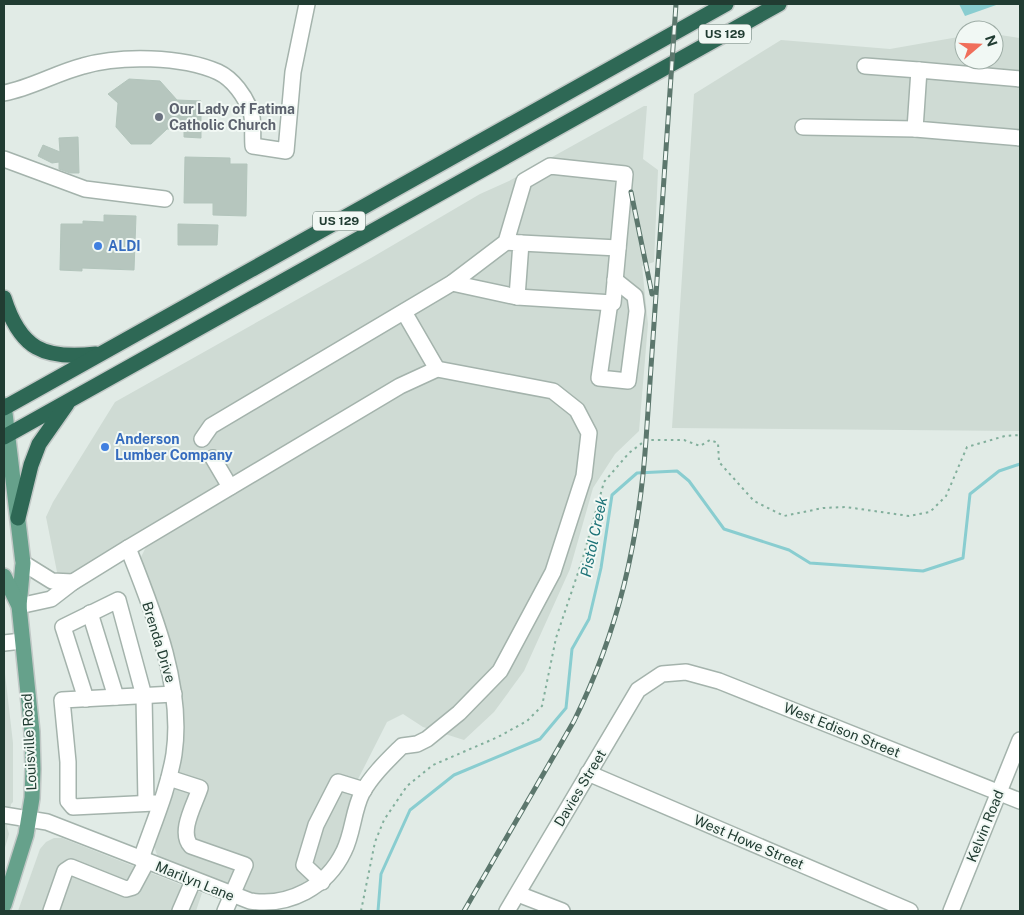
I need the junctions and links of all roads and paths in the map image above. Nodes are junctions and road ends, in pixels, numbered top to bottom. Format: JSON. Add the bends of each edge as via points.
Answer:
{"nodes":[{"id":1,"x":307,"y":4,"type":"edge"},
{"id":2,"x":726,"y":4,"type":"edge"},
{"id":3,"x":779,"y":4,"type":"edge"},
{"id":4,"x":864,"y":66,"type":"dead end"},
{"id":5,"x":919,"y":70,"type":"junction"},
{"id":6,"x":1020,"y":79,"type":"edge"},
{"id":7,"x":4,"y":93,"type":"edge"},
{"id":8,"x":802,"y":127,"type":"dead end"},
{"id":9,"x":915,"y":129,"type":"junction"},
{"id":10,"x":1020,"y":138,"type":"edge"},
{"id":11,"x":4,"y":159,"type":"edge"},
{"id":12,"x":165,"y":199,"type":"dead end"},
{"id":13,"x":513,"y":242,"type":"junction"},
{"id":14,"x":618,"y":248,"type":"junction"},
{"id":15,"x":615,"y":280,"type":"junction"},
{"id":16,"x":452,"y":283,"type":"junction"},
{"id":17,"x":517,"y":297,"type":"junction"},
{"id":18,"x":4,"y":298,"type":"edge"},
{"id":19,"x":610,"y":302,"type":"junction"},
{"id":20,"x":404,"y":312,"type":"junction"},
{"id":21,"x":102,"y":354,"type":"junction"},
{"id":22,"x":437,"y":369,"type":"junction"},
{"id":23,"x":69,"y":402,"type":"junction"},
{"id":24,"x":4,"y":407,"type":"edge"},
{"id":25,"x":1020,"y":435,"type":"edge"},
{"id":26,"x":6,"y":436,"type":"edge"},
{"id":27,"x":202,"y":439,"type":"dead end"},
{"id":28,"x":213,"y":458,"type":"dead end"},
{"id":29,"x":230,"y":487,"type":"junction"},
{"id":30,"x":18,"y":518,"type":"junction"},
{"id":31,"x":128,"y":548,"type":"junction"},
{"id":32,"x":23,"y":563,"type":"junction"},
{"id":33,"x":4,"y":576,"type":"edge"},
{"id":34,"x":72,"y":582,"type":"junction"},
{"id":35,"x":18,"y":606,"type":"junction"},
{"id":36,"x":90,"y":613,"type":"junction"},
{"id":37,"x":22,"y":641,"type":"junction"},
{"id":38,"x":4,"y":643,"type":"edge"},
{"id":39,"x":662,"y":674,"type":"joint"},
{"id":40,"x":174,"y":694,"type":"junction"},
{"id":41,"x":144,"y":696,"type":"junction"},
{"id":42,"x":116,"y":697,"type":"junction"},
{"id":43,"x":86,"y":699,"type":"junction"},
{"id":44,"x":1020,"y":740,"type":"edge"},
{"id":45,"x":588,"y":773,"type":"junction"},
{"id":46,"x":169,"y":778,"type":"junction"},
{"id":47,"x":364,"y":790,"type":"junction"},
{"id":48,"x":999,"y":792,"type":"junction"},
{"id":49,"x":1020,"y":801,"type":"edge"},
{"id":50,"x":146,"y":802,"type":"junction"},
{"id":51,"x":162,"y":803,"type":"junction"},
{"id":52,"x":4,"y":815,"type":"edge"},
{"id":53,"x":29,"y":820,"type":"junction"},
{"id":54,"x":144,"y":860,"type":"junction"},
{"id":55,"x":193,"y":881,"type":"junction"},
{"id":56,"x":322,"y":882,"type":"junction"},
{"id":57,"x":518,"y":894,"type":"junction"},
{"id":58,"x":232,"y":896,"type":"junction"},
{"id":59,"x":4,"y":906,"type":"edge"},
{"id":60,"x":51,"y":911,"type":"edge"},
{"id":61,"x":180,"y":911,"type":"edge"},
{"id":62,"x":224,"y":911,"type":"edge"},
{"id":63,"x":362,"y":911,"type":"edge"},
{"id":64,"x":508,"y":911,"type":"edge"},
{"id":65,"x":562,"y":911,"type":"edge"},
{"id":66,"x":910,"y":911,"type":"edge"},
{"id":67,"x":951,"y":911,"type":"edge"}],
"edges":[{"from":1,"to":7,"type":"street","via":[[293,72],[286,150],[253,146],[252,114],[243,96],[232,81],[194,64],[154,60],[84,65]]},
{"from":2,"to":21,"type":"highway","number":"US 129"},
{"from":3,"to":23,"type":"highway","number":"US 129"},
{"from":4,"to":5,"type":"street"},
{"from":5,"to":6,"type":"street"},
{"from":5,"to":9,"type":"street"},
{"from":8,"to":9,"type":"street"},
{"from":9,"to":10,"type":"street"},
{"from":11,"to":12,"type":"street","via":[[85,189]]},
{"from":13,"to":14,"type":"street"},
{"from":13,"to":14,"type":"street","via":[[524,180],[550,166],[625,174]]},
{"from":13,"to":16,"type":"street"},
{"from":13,"to":17,"type":"street"},
{"from":14,"to":15,"type":"street"},
{"from":15,"to":19,"type":"street","via":[[613,303]]},
{"from":15,"to":19,"type":"street","via":[[635,296],[637,311],[628,381],[600,378]]},
{"from":16,"to":17,"type":"street"},
{"from":16,"to":20,"type":"street"},
{"from":17,"to":19,"type":"street"},
{"from":18,"to":21,"type":"highway","via":[[18,332],[40,351],[71,357]]},
{"from":20,"to":22,"type":"street"},
{"from":20,"to":27,"type":"street","via":[[211,426]]},
{"from":21,"to":24,"type":"highway","number":"US 129"},
{"from":22,"to":29,"type":"street","via":[[400,386]]},
{"from":22,"to":47,"type":"street","name":"Marilyn Lane","via":[[553,392],[577,410],[589,434],[584,476],[553,572],[500,671],[459,713],[427,739],[402,746]]},
{"from":23,"to":26,"type":"highway","number":"US 129"},
{"from":23,"to":30,"type":"highway","via":[[39,444]]},
{"from":24,"to":26,"type":"main road","name":"Louisville Road"},
{"from":25,"to":63,"type":"path","via":[[1005,436],[967,448],[946,496],[930,512],[909,516],[846,507],[784,516],[754,501],[725,469],[719,462],[718,443],[710,440],[700,446],[676,439],[646,440],[629,453],[604,482],[556,638],[542,706],[527,721],[433,765],[406,786],[384,820],[375,842]]},
{"from":26,"to":30,"type":"main road","name":"Louisville Road"},
{"from":28,"to":29,"type":"street"},
{"from":29,"to":31,"type":"street"},
{"from":30,"to":32,"type":"main road","name":"Louisville Road"},
{"from":31,"to":34,"type":"street"},
{"from":31,"to":40,"type":"street","name":"Brenda Drive","via":[[160,639]]},
{"from":32,"to":34,"type":"street","via":[[52,581]]},
{"from":32,"to":35,"type":"main road","name":"Louisville Road"},
{"from":33,"to":35,"type":"main road","name":"Louisville Road"},
{"from":34,"to":35,"type":"street","via":[[51,598]]},
{"from":35,"to":37,"type":"main road","name":"Louisville Road"},
{"from":36,"to":41,"type":"street","via":[[118,600]]},
{"from":36,"to":42,"type":"street"},
{"from":36,"to":43,"type":"street","via":[[62,627]]},
{"from":37,"to":38,"type":"street"},
{"from":37,"to":53,"type":"main road","name":"Louisville Road","via":[[32,732]]},
{"from":39,"to":45,"type":"street","name":"Davies Street","via":[[638,690]]},
{"from":39,"to":48,"type":"street","name":"West Edison Street","via":[[686,672],[719,681]]},
{"from":40,"to":41,"type":"street"},
{"from":40,"to":46,"type":"street","name":"Brenda Drive","via":[[176,732]]},
{"from":41,"to":42,"type":"street"},
{"from":41,"to":50,"type":"street"},
{"from":42,"to":43,"type":"street"},
{"from":43,"to":50,"type":"street","via":[[62,700],[68,801],[73,806],[82,807]]},
{"from":44,"to":48,"type":"street","name":"Kelvin Road"},
{"from":45,"to":57,"type":"street","name":"Davies Street"},
{"from":45,"to":66,"type":"street","name":"West Howe Street"},
{"from":46,"to":51,"type":"street","name":"Brenda Drive"},
{"from":46,"to":58,"type":"street","via":[[200,788],[185,833],[191,846],[245,865]]},
{"from":47,"to":56,"type":"street","name":"Marilyn Lane","via":[[344,851]]},
{"from":47,"to":56,"type":"street","via":[[338,782],[316,825],[304,865]]},
{"from":48,"to":49,"type":"street","name":"West Edison Street"},
{"from":48,"to":67,"type":"street","name":"Kelvin Road"},
{"from":50,"to":51,"type":"street"},
{"from":51,"to":54,"type":"street","name":"Brenda Drive"},
{"from":52,"to":53,"type":"street","name":"Marilyn Lane"},
{"from":53,"to":54,"type":"street","name":"Marilyn Lane","via":[[47,822]]},
{"from":53,"to":59,"type":"main road","name":"Louisville Road"},
{"from":54,"to":55,"type":"street","name":"Marilyn Lane"},
{"from":54,"to":60,"type":"street","name":"Brenda Drive","via":[[133,887],[126,889],[71,867],[65,871]]},
{"from":55,"to":58,"type":"street","name":"Marilyn Lane"},
{"from":55,"to":61,"type":"street"},
{"from":56,"to":58,"type":"street","name":"Marilyn Lane","via":[[298,896],[270,903]]},
{"from":57,"to":64,"type":"street","name":"Davies Street"},
{"from":57,"to":65,"type":"street"},
{"from":58,"to":62,"type":"street"}]}
